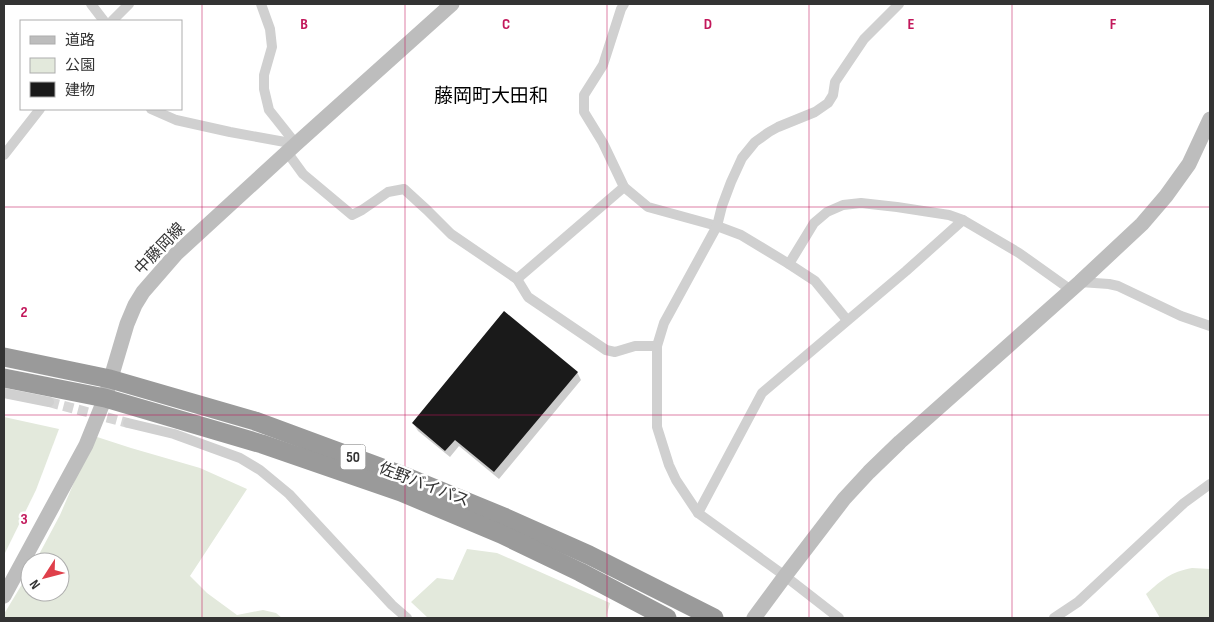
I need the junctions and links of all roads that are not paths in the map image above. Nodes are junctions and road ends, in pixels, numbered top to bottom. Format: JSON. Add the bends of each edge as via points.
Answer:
{"nodes":[{"id":1,"x":92,"y":4,"type":"edge"},
{"id":2,"x":129,"y":4,"type":"edge"},
{"id":3,"x":260,"y":4,"type":"edge"},
{"id":4,"x":452,"y":4,"type":"edge"},
{"id":5,"x":624,"y":4,"type":"edge"},
{"id":6,"x":899,"y":4,"type":"edge"},
{"id":7,"x":103,"y":20,"type":"edge"},
{"id":8,"x":113,"y":20,"type":"edge"},
{"id":9,"x":39,"y":110,"type":"edge"},
{"id":10,"x":152,"y":110,"type":"edge"},
{"id":11,"x":1210,"y":119,"type":"edge"},
{"id":12,"x":291,"y":148,"type":"junction"},
{"id":13,"x":4,"y":155,"type":"edge"},
{"id":14,"x":624,"y":187,"type":"junction"},
{"id":15,"x":963,"y":220,"type":"junction"},
{"id":16,"x":717,"y":226,"type":"junction"},
{"id":17,"x":790,"y":264,"type":"junction"},
{"id":18,"x":517,"y":279,"type":"junction"},
{"id":19,"x":1075,"y":286,"type":"junction"},
{"id":20,"x":847,"y":320,"type":"junction"},
{"id":21,"x":1210,"y":326,"type":"edge"},
{"id":22,"x":657,"y":346,"type":"junction"},
{"id":23,"x":4,"y":357,"type":"edge"},
{"id":24,"x":4,"y":378,"type":"edge"},
{"id":25,"x":110,"y":379,"type":"junction"},
{"id":26,"x":4,"y":393,"type":"edge"},
{"id":27,"x":105,"y":398,"type":"junction"},
{"id":28,"x":49,"y":402,"type":"tunnel mouth"},
{"id":29,"x":128,"y":423,"type":"tunnel mouth"},
{"id":30,"x":1210,"y":484,"type":"edge"},
{"id":31,"x":698,"y":513,"type":"junction"},
{"id":32,"x":785,"y":576,"type":"junction"},
{"id":33,"x":4,"y":596,"type":"edge"},
{"id":34,"x":407,"y":618,"type":"edge"},
{"id":35,"x":668,"y":618,"type":"edge"},
{"id":36,"x":714,"y":618,"type":"edge"},
{"id":37,"x":754,"y":618,"type":"edge"},
{"id":38,"x":839,"y":618,"type":"edge"},
{"id":39,"x":1054,"y":618,"type":"edge"}],
"edges":[{"from":1,"to":7,"type":"street"},
{"from":2,"to":8,"type":"street"},
{"from":3,"to":12,"type":"street","via":[[270,29],[272,47],[264,75],[264,89],[269,110]]},
{"from":4,"to":12,"type":"main road","name":"中藤岡線"},
{"from":5,"to":14,"type":"street","via":[[603,65],[584,95],[584,112]]},
{"from":6,"to":16,"type":"street","via":[[864,39],[835,82],[833,96],[828,103],[755,142],[742,158],[731,182]]},
{"from":9,"to":13,"type":"street"},
{"from":10,"to":12,"type":"street","via":[[176,120]]},
{"from":11,"to":19,"type":"main road","via":[[1189,164],[1158,206]]},
{"from":12,"to":18,"type":"street","via":[[304,174],[352,215],[388,192],[404,189],[451,234]]},
{"from":12,"to":25,"type":"main road","name":"中藤岡線","via":[[176,254],[143,292],[127,324]]},
{"from":14,"to":16,"type":"street","via":[[648,207]]},
{"from":14,"to":18,"type":"street"},
{"from":15,"to":17,"type":"street","via":[[897,206],[843,205],[814,223]]},
{"from":15,"to":19,"type":"street"},
{"from":15,"to":20,"type":"street"},
{"from":16,"to":17,"type":"street","via":[[741,235]]},
{"from":16,"to":22,"type":"street","via":[[664,323]]},
{"from":17,"to":20,"type":"street","via":[[815,282]]},
{"from":18,"to":22,"type":"street","via":[[528,297],[606,350],[615,352],[636,346]]},
{"from":19,"to":21,"type":"street","via":[[1118,286]]},
{"from":19,"to":32,"type":"main road","via":[[869,472]]},
{"from":20,"to":31,"type":"street","via":[[762,393]]},
{"from":22,"to":31,"type":"street","via":[[657,427],[676,480]]},
{"from":23,"to":25,"type":"highway","name":"佐野バイパス","number":"50"},
{"from":24,"to":27,"type":"highway","name":"佐野バイパス","number":"50"},
{"from":25,"to":27,"type":"main road","name":"中藤岡線"},
{"from":25,"to":36,"type":"highway","name":"佐野バイパス","number":"50","via":[[255,421],[409,478],[589,555]]},
{"from":26,"to":28,"type":"street"},
{"from":27,"to":33,"type":"main road","name":"中藤岡線","via":[[86,445]]},
{"from":27,"to":35,"type":"highway","name":"佐野バイパス","number":"50","via":[[262,444],[401,492],[501,534]]},
{"from":29,"to":34,"type":"street","via":[[174,434],[240,458],[260,470],[289,494]]},
{"from":30,"to":39,"type":"street","via":[[1184,503],[1078,602]]},
{"from":31,"to":32,"type":"street"},
{"from":32,"to":37,"type":"main road"},
{"from":32,"to":38,"type":"street"}]}
